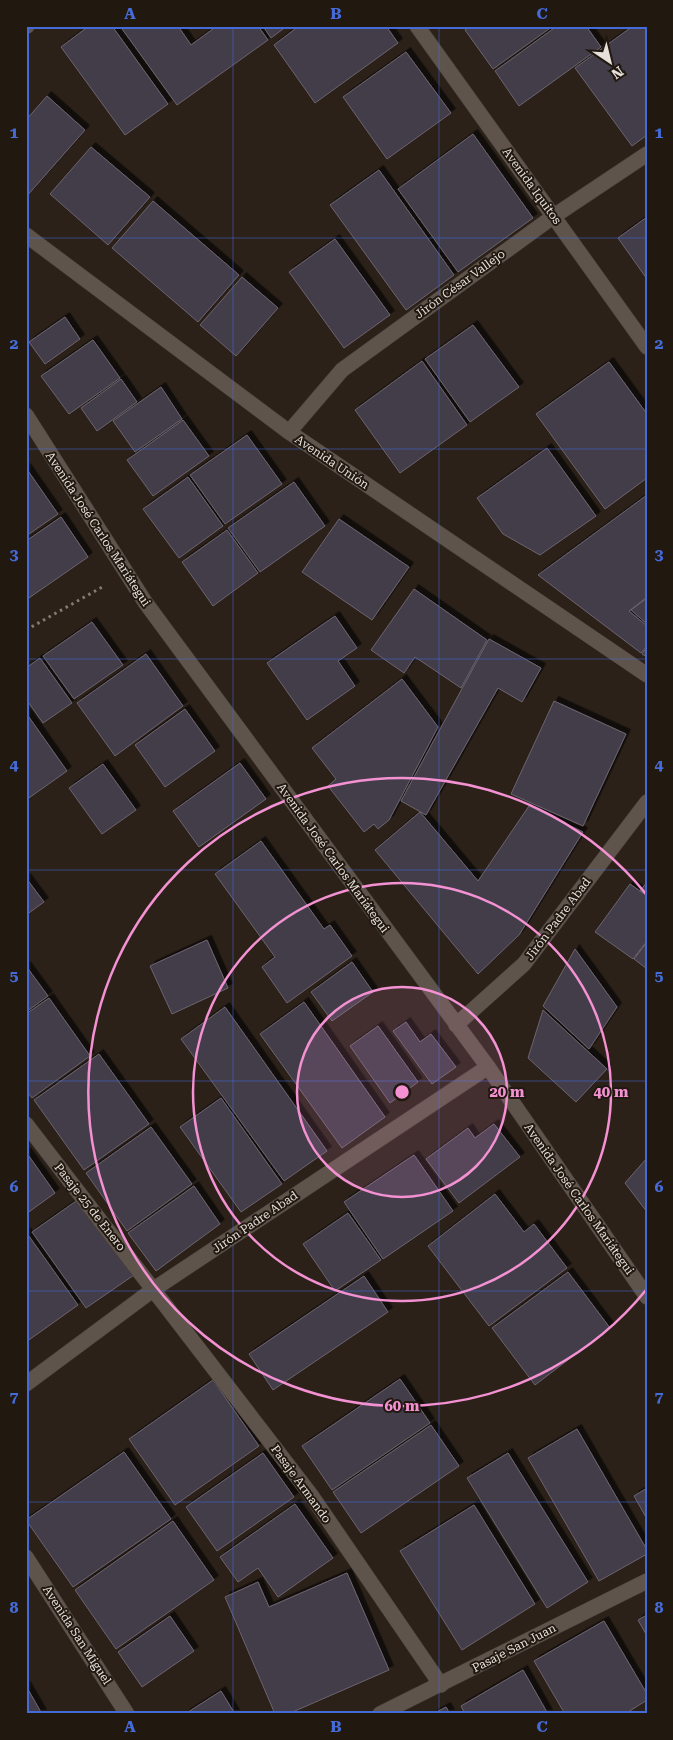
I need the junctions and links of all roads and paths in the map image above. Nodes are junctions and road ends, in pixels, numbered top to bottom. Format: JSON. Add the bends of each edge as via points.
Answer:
{"nodes":[{"id":1,"x":418,"y":26,"type":"edge"},
{"id":2,"x":647,"y":154,"type":"edge"},
{"id":3,"x":554,"y":216,"type":"junction"},
{"id":4,"x":26,"y":235,"type":"edge"},
{"id":5,"x":647,"y":347,"type":"edge"},
{"id":6,"x":26,"y":415,"type":"edge"},
{"id":7,"x":289,"y":432,"type":"junction"},
{"id":8,"x":126,"y":573,"type":"junction"},
{"id":9,"x":26,"y":630,"type":"edge"},
{"id":10,"x":647,"y":675,"type":"edge"},
{"id":11,"x":647,"y":802,"type":"edge"},
{"id":12,"x":456,"y":1025,"type":"junction"},
{"id":13,"x":488,"y":1067,"type":"junction"},
{"id":14,"x":26,"y":1124,"type":"edge"},
{"id":15,"x":154,"y":1290,"type":"junction"},
{"id":16,"x":647,"y":1297,"type":"edge"},
{"id":17,"x":26,"y":1384,"type":"edge"},
{"id":18,"x":26,"y":1557,"type":"edge"},
{"id":19,"x":647,"y":1581,"type":"edge"},
{"id":20,"x":441,"y":1685,"type":"junction"},
{"id":21,"x":127,"y":1714,"type":"edge"},
{"id":22,"x":380,"y":1714,"type":"edge"}],
"edges":[{"from":1,"to":3,"type":"street","name":"Avenida Iquitos"},
{"from":2,"to":3,"type":"street","name":"Jirón César Vallejo"},
{"from":3,"to":5,"type":"street","name":"Avenida Iquitos"},
{"from":3,"to":7,"type":"street","name":"Jirón César Vallejo","via":[[342,370]]},
{"from":4,"to":7,"type":"street","name":"Avenida Unión"},
{"from":6,"to":8,"type":"street","name":"Avenida José Carlos Mariátegui"},
{"from":7,"to":10,"type":"street","name":"Avenida Unión"},
{"from":8,"to":9,"type":"path"},
{"from":8,"to":12,"type":"street","name":"Avenida José Carlos Mariátegui","via":[[144,602]]},
{"from":11,"to":12,"type":"street","name":"Jirón Padre Abad","via":[[524,964]]},
{"from":12,"to":13,"type":"street","name":"Avenida José Carlos Mariátegui"},
{"from":13,"to":15,"type":"street","name":"Jirón Padre Abad"},
{"from":13,"to":16,"type":"street","name":"Avenida José Carlos Mariátegui"},
{"from":14,"to":15,"type":"street","name":"Pasaje 25 de Enero"},
{"from":15,"to":17,"type":"street","name":"Jirón Padre Abad"},
{"from":15,"to":20,"type":"street","name":"Pasaje Armando","via":[[311,1495]]},
{"from":18,"to":21,"type":"street","name":"Avenida San Miguel"},
{"from":19,"to":20,"type":"street","name":"Pasaje San Juan"},
{"from":20,"to":22,"type":"street","name":"Pasaje San Juan"}]}
